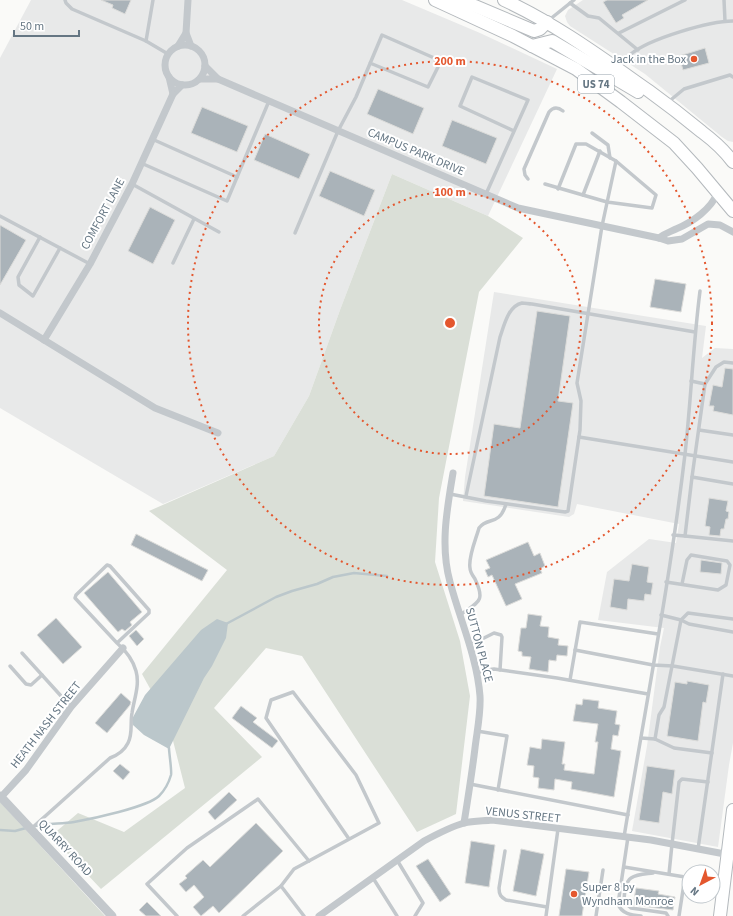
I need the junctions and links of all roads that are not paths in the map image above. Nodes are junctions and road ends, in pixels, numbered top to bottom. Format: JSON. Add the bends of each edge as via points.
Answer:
{"nodes":[{"id":1,"x":65,"y":0,"type":"edge"},
{"id":2,"x":153,"y":0,"type":"edge"},
{"id":3,"x":188,"y":0,"type":"edge"},
{"id":4,"x":504,"y":0,"type":"edge"},
{"id":5,"x":574,"y":0,"type":"edge"},
{"id":6,"x":685,"y":0,"type":"edge"},
{"id":7,"x":724,"y":0,"type":"edge"},
{"id":8,"x":436,"y":1,"type":"edge"},
{"id":9,"x":570,"y":3,"type":"junction"},
{"id":10,"x":725,"y":21,"type":"junction"},
{"id":11,"x":733,"y":21,"type":"edge"},
{"id":12,"x":547,"y":22,"type":"junction"},
{"id":13,"x":186,"y":33,"type":"junction"},
{"id":14,"x":618,"y":33,"type":"junction"},
{"id":15,"x":146,"y":41,"type":"junction"},
{"id":16,"x":178,"y":46,"type":"junction"},
{"id":17,"x":191,"y":46,"type":"junction"},
{"id":18,"x":532,"y":46,"type":"junction"},
{"id":19,"x":638,"y":50,"type":"junction"},
{"id":20,"x":168,"y":54,"type":"junction"},
{"id":21,"x":370,"y":63,"type":"junction"},
{"id":22,"x":205,"y":66,"type":"junction"},
{"id":23,"x":614,"y":72,"type":"junction"},
{"id":24,"x":169,"y":77,"type":"junction"},
{"id":25,"x":733,"y":77,"type":"edge"},
{"id":26,"x":200,"y":79,"type":"junction"},
{"id":27,"x":218,"y":79,"type":"junction"},
{"id":28,"x":182,"y":85,"type":"junction"},
{"id":29,"x":173,"y":94,"type":"junction"},
{"id":30,"x":269,"y":101,"type":"junction"},
{"id":31,"x":666,"y":103,"type":"junction"},
{"id":32,"x":563,"y":111,"type":"dead end"},
{"id":33,"x":338,"y":131,"type":"junction"},
{"id":34,"x":514,"y":131,"type":"junction"},
{"id":35,"x":592,"y":133,"type":"dead end"},
{"id":36,"x":152,"y":139,"type":"junction"},
{"id":37,"x":600,"y":152,"type":"junction"},
{"id":38,"x":610,"y":158,"type":"junction"},
{"id":39,"x":616,"y":161,"type":"junction"},
{"id":40,"x":733,"y":162,"type":"edge"},
{"id":41,"x":141,"y":164,"type":"junction"},
{"id":42,"x":237,"y":177,"type":"junction"},
{"id":43,"x":528,"y":179,"type":"dead end"},
{"id":44,"x":132,"y":184,"type":"junction"},
{"id":45,"x":544,"y":184,"type":"dead end"},
{"id":46,"x":558,"y":189,"type":"junction"},
{"id":47,"x":718,"y":192,"type":"junction"},
{"id":48,"x":486,"y":194,"type":"junction"},
{"id":49,"x":583,"y":195,"type":"junction"},
{"id":50,"x":607,"y":202,"type":"junction"},
{"id":51,"x":731,"y":204,"type":"edge"},
{"id":52,"x":0,"y":216,"type":"edge"},
{"id":53,"x":194,"y":219,"type":"junction"},
{"id":54,"x":602,"y":226,"type":"junction"},
{"id":55,"x":219,"y":232,"type":"dead end"},
{"id":56,"x":733,"y":232,"type":"edge"},
{"id":57,"x":295,"y":233,"type":"dead end"},
{"id":58,"x":40,"y":237,"type":"junction"},
{"id":59,"x":659,"y":238,"type":"junction"},
{"id":60,"x":60,"y":248,"type":"junction"},
{"id":61,"x":173,"y":263,"type":"dead end"},
{"id":62,"x":90,"y":264,"type":"junction"},
{"id":63,"x":700,"y":292,"type":"dead end"},
{"id":64,"x":0,"y":313,"type":"edge"},
{"id":65,"x":588,"y":314,"type":"junction"},
{"id":66,"x":695,"y":332,"type":"junction"},
{"id":67,"x":44,"y":340,"type":"junction"},
{"id":68,"x":733,"y":363,"type":"edge"},
{"id":69,"x":691,"y":381,"type":"junction"},
{"id":70,"x":705,"y":384,"type":"junction"},
{"id":71,"x":699,"y":430,"type":"junction"},
{"id":72,"x":218,"y":433,"type":"dead end"},
{"id":73,"x":733,"y":434,"type":"edge"},
{"id":74,"x":579,"y":437,"type":"junction"},
{"id":75,"x":684,"y":454,"type":"junction"},
{"id":76,"x":695,"y":455,"type":"junction"},
{"id":77,"x":733,"y":462,"type":"edge"},
{"id":78,"x":453,"y":474,"type":"dead end"},
{"id":79,"x":692,"y":478,"type":"junction"},
{"id":80,"x":733,"y":484,"type":"edge"},
{"id":81,"x":449,"y":494,"type":"junction"},
{"id":82,"x":466,"y":496,"type":"junction"},
{"id":83,"x":506,"y":504,"type":"junction"},
{"id":84,"x":673,"y":535,"type":"junction"},
{"id":85,"x":685,"y":536,"type":"junction"},
{"id":86,"x":733,"y":541,"type":"edge"},
{"id":87,"x":666,"y":582,"type":"junction"},
{"id":88,"x":682,"y":584,"type":"junction"},
{"id":89,"x":460,"y":615,"type":"junction"},
{"id":90,"x":661,"y":615,"type":"junction"},
{"id":91,"x":681,"y":620,"type":"junction"},
{"id":92,"x":733,"y":620,"type":"edge"},
{"id":93,"x":733,"y":632,"type":"edge"},
{"id":94,"x":658,"y":634,"type":"junction"},
{"id":95,"x":120,"y":645,"type":"junction"},
{"id":96,"x":470,"y":645,"type":"junction"},
{"id":97,"x":575,"y":650,"type":"junction"},
{"id":98,"x":22,"y":653,"type":"dead end"},
{"id":99,"x":653,"y":665,"type":"junction"},
{"id":100,"x":10,"y":666,"type":"dead end"},
{"id":101,"x":673,"y":666,"type":"junction"},
{"id":102,"x":500,"y":670,"type":"junction"},
{"id":103,"x":477,"y":674,"type":"junction"},
{"id":104,"x":723,"y":674,"type":"junction"},
{"id":105,"x":42,"y":675,"type":"junction"},
{"id":106,"x":733,"y":676,"type":"edge"},
{"id":107,"x":570,"y":680,"type":"junction"},
{"id":108,"x":648,"y":694,"type":"junction"},
{"id":109,"x":71,"y":707,"type":"junction"},
{"id":110,"x":477,"y":731,"type":"junction"},
{"id":111,"x":641,"y":738,"type":"junction"},
{"id":112,"x":655,"y":739,"type":"junction"},
{"id":113,"x":712,"y":753,"type":"junction"},
{"id":114,"x":708,"y":782,"type":"junction"},
{"id":115,"x":470,"y":784,"type":"junction"},
{"id":116,"x":498,"y":790,"type":"junction"},
{"id":117,"x":1,"y":796,"type":"edge"},
{"id":118,"x":733,"y":810,"type":"edge"},
{"id":119,"x":628,"y":815,"type":"junction"},
{"id":120,"x":464,"y":823,"type":"junction"},
{"id":121,"x":31,"y":829,"type":"junction"},
{"id":122,"x":558,"y":829,"type":"junction"},
{"id":123,"x":626,"y":837,"type":"junction"},
{"id":124,"x":349,"y":840,"type":"junction"},
{"id":125,"x":672,"y":844,"type":"junction"},
{"id":126,"x":698,"y":849,"type":"junction"},
{"id":127,"x":505,"y":851,"type":"dead end"},
{"id":128,"x":730,"y":855,"type":"edge"},
{"id":129,"x":397,"y":860,"type":"junction"},
{"id":130,"x":309,"y":861,"type":"junction"},
{"id":131,"x":624,"y":867,"type":"junction"},
{"id":132,"x":603,"y":870,"type":"dead end"},
{"id":133,"x":658,"y":872,"type":"junction"},
{"id":134,"x":669,"y":874,"type":"junction"},
{"id":135,"x":372,"y":877,"type":"junction"},
{"id":136,"x":281,"y":886,"type":"junction"},
{"id":137,"x":547,"y":906,"type":"junction"},
{"id":138,"x":112,"y":916,"type":"edge"},
{"id":139,"x":177,"y":916,"type":"edge"},
{"id":140,"x":243,"y":916,"type":"edge"},
{"id":141,"x":304,"y":916,"type":"edge"},
{"id":142,"x":319,"y":916,"type":"edge"},
{"id":143,"x":397,"y":916,"type":"edge"},
{"id":144,"x":415,"y":916,"type":"edge"},
{"id":145,"x":546,"y":916,"type":"edge"},
{"id":146,"x":596,"y":916,"type":"edge"},
{"id":147,"x":641,"y":916,"type":"edge"},
{"id":148,"x":668,"y":916,"type":"edge"},
{"id":149,"x":679,"y":916,"type":"edge"},
{"id":150,"x":720,"y":916,"type":"edge"}],
"edges":[{"from":1,"to":15,"type":"lane","via":[[72,9]]},
{"from":2,"to":15,"type":"lane"},
{"from":3,"to":13,"type":"street"},
{"from":4,"to":12,"type":"highway","number":"US 74"},
{"from":5,"to":9,"type":"lane"},
{"from":6,"to":14,"type":"lane"},
{"from":7,"to":10,"type":"lane"},
{"from":8,"to":12,"type":"highway","via":[[475,6],[534,31]]},
{"from":8,"to":18,"type":"highway","number":"US 74"},
{"from":9,"to":12,"type":"lane"},
{"from":9,"to":14,"type":"lane","via":[[588,16],[599,18]]},
{"from":10,"to":11,"type":"lane"},
{"from":10,"to":19,"type":"lane","via":[[676,34]]},
{"from":12,"to":23,"type":"highway","number":"US 74","via":[[593,51]]},
{"from":13,"to":16,"type":"street"},
{"from":13,"to":17,"type":"street"},
{"from":14,"to":19,"type":"lane"},
{"from":15,"to":20,"type":"lane"},
{"from":16,"to":17,"type":"street"},
{"from":16,"to":20,"type":"street"},
{"from":17,"to":22,"type":"street","via":[[202,54]]},
{"from":18,"to":23,"type":"highway","via":[[552,41]]},
{"from":18,"to":47,"type":"highway","number":"US 74","via":[[576,70],[674,143]]},
{"from":19,"to":23,"type":"lane"},
{"from":20,"to":24,"type":"street","via":[[165,67]]},
{"from":21,"to":21,"type":"lane","via":[[382,35],[441,61],[428,88]]},
{"from":21,"to":33,"type":"lane"},
{"from":22,"to":26,"type":"street"},
{"from":22,"to":27,"type":"street","name":"CAMPUS PARK DRIVE"},
{"from":23,"to":31,"type":"highway","number":"US 74"},
{"from":24,"to":28,"type":"street"},
{"from":24,"to":29,"type":"street"},
{"from":25,"to":31,"type":"lane","via":[[730,75],[684,89]]},
{"from":26,"to":27,"type":"street","name":"CAMPUS PARK DRIVE"},
{"from":26,"to":28,"type":"street","name":"COMFORT LANE","via":[[189,85]]},
{"from":27,"to":30,"type":"street","name":"CAMPUS PARK DRIVE"},
{"from":28,"to":29,"type":"street","name":"COMFORT LANE"},
{"from":29,"to":36,"type":"street","name":"COMFORT LANE"},
{"from":30,"to":33,"type":"street","name":"CAMPUS PARK DRIVE"},
{"from":30,"to":42,"type":"lane"},
{"from":31,"to":40,"type":"highway","number":"US 74","via":[[725,151]]},
{"from":32,"to":43,"type":"lane","via":[[555,108],[549,112],[524,169]]},
{"from":33,"to":48,"type":"street","name":"CAMPUS PARK DRIVE"},
{"from":33,"to":57,"type":"lane"},
{"from":34,"to":34,"type":"lane","via":[[528,100],[472,77],[460,106]]},
{"from":34,"to":48,"type":"lane"},
{"from":35,"to":38,"type":"lane","via":[[608,145]]},
{"from":36,"to":41,"type":"street","name":"COMFORT LANE"},
{"from":36,"to":42,"type":"lane"},
{"from":37,"to":38,"type":"lane"},
{"from":37,"to":46,"type":"lane","via":[[586,144],[576,144]]},
{"from":37,"to":49,"type":"lane"},
{"from":38,"to":39,"type":"lane"},
{"from":39,"to":50,"type":"lane"},
{"from":39,"to":50,"type":"lane","via":[[656,195],[652,208]]},
{"from":41,"to":42,"type":"lane","via":[[227,200]]},
{"from":41,"to":44,"type":"street","name":"COMFORT LANE"},
{"from":44,"to":53,"type":"lane"},
{"from":44,"to":62,"type":"street","name":"COMFORT LANE"},
{"from":45,"to":46,"type":"lane"},
{"from":46,"to":49,"type":"lane"},
{"from":47,"to":51,"type":"highway","number":"US 74"},
{"from":47,"to":59,"type":"street","via":[[712,203],[704,210],[686,224]]},
{"from":48,"to":54,"type":"street","name":"CAMPUS PARK DRIVE","via":[[518,208]]},
{"from":49,"to":50,"type":"lane"},
{"from":50,"to":54,"type":"lane"},
{"from":52,"to":58,"type":"lane"},
{"from":53,"to":55,"type":"lane"},
{"from":53,"to":61,"type":"lane"},
{"from":54,"to":59,"type":"street","name":"CAMPUS PARK DRIVE"},
{"from":54,"to":65,"type":"lane"},
{"from":56,"to":59,"type":"street","name":"CAMPUS PARK DRIVE","via":[[720,225],[708,224],[682,239],[668,241]]},
{"from":58,"to":60,"type":"lane"},
{"from":58,"to":60,"type":"lane","via":[[18,277],[19,285],[33,296]]},
{"from":60,"to":62,"type":"lane"},
{"from":62,"to":67,"type":"street","name":"COMFORT LANE"},
{"from":63,"to":66,"type":"lane"},
{"from":64,"to":67,"type":"street"},
{"from":65,"to":66,"type":"lane"},
{"from":65,"to":74,"type":"lane","via":[[576,382],[581,401]]},
{"from":65,"to":82,"type":"lane","via":[[522,303],[512,309],[506,317]]},
{"from":66,"to":69,"type":"lane"},
{"from":67,"to":72,"type":"street","via":[[155,408]]},
{"from":68,"to":70,"type":"lane","via":[[724,362],[716,367]]},
{"from":69,"to":70,"type":"lane"},
{"from":69,"to":75,"type":"lane"},
{"from":70,"to":71,"type":"lane"},
{"from":71,"to":73,"type":"lane"},
{"from":71,"to":76,"type":"lane"},
{"from":74,"to":75,"type":"lane"},
{"from":74,"to":83,"type":"lane","via":[[568,510],[565,512]]},
{"from":75,"to":76,"type":"lane"},
{"from":75,"to":84,"type":"lane"},
{"from":76,"to":77,"type":"lane"},
{"from":76,"to":79,"type":"lane"},
{"from":78,"to":81,"type":"street","name":"SUTTON PLACE"},
{"from":79,"to":80,"type":"lane"},
{"from":79,"to":85,"type":"lane"},
{"from":81,"to":82,"type":"lane"},
{"from":81,"to":89,"type":"street","name":"SUTTON PLACE","via":[[445,522],[446,562]]},
{"from":82,"to":83,"type":"lane"},
{"from":83,"to":89,"type":"lane","via":[[498,518],[479,528],[470,569],[481,592],[480,598]]},
{"from":84,"to":85,"type":"lane"},
{"from":84,"to":87,"type":"lane"},
{"from":85,"to":86,"type":"lane"},
{"from":87,"to":88,"type":"lane"},
{"from":87,"to":90,"type":"lane"},
{"from":88,"to":88,"type":"lane","via":[[718,590],[726,585],[730,565],[727,561],[691,555],[687,560]]},
{"from":89,"to":96,"type":"street","name":"SUTTON PLACE"},
{"from":90,"to":91,"type":"lane"},
{"from":90,"to":94,"type":"lane"},
{"from":91,"to":92,"type":"lane","via":[[688,613]]},
{"from":91,"to":93,"type":"lane","via":[[689,624]]},
{"from":91,"to":101,"type":"lane"},
{"from":94,"to":97,"type":"lane","via":[[580,622]]},
{"from":94,"to":99,"type":"lane"},
{"from":95,"to":95,"type":"lane","via":[[149,610],[107,565],[75,598]]},
{"from":95,"to":109,"type":"street","name":"HEATH NASH STREET"},
{"from":95,"to":121,"type":"lane","via":[[134,664],[137,682],[129,743]]},
{"from":96,"to":102,"type":"lane","via":[[494,633],[501,635]]},
{"from":96,"to":103,"type":"street","name":"SUTTON PLACE"},
{"from":97,"to":99,"type":"lane"},
{"from":97,"to":107,"type":"lane"},
{"from":98,"to":105,"type":"lane"},
{"from":99,"to":101,"type":"lane"},
{"from":99,"to":108,"type":"lane"},
{"from":100,"to":105,"type":"lane","via":[[28,685]]},
{"from":101,"to":104,"type":"lane"},
{"from":101,"to":112,"type":"lane"},
{"from":102,"to":103,"type":"lane","via":[[480,671]]},
{"from":102,"to":107,"type":"lane"},
{"from":103,"to":110,"type":"street","name":"SUTTON PLACE","via":[[480,698]]},
{"from":104,"to":106,"type":"lane"},
{"from":104,"to":113,"type":"lane"},
{"from":105,"to":109,"type":"lane"},
{"from":107,"to":108,"type":"lane"},
{"from":108,"to":111,"type":"lane"},
{"from":109,"to":117,"type":"street","name":"HEATH NASH STREET","via":[[26,770]]},
{"from":110,"to":115,"type":"street","name":"SUTTON PLACE"},
{"from":110,"to":116,"type":"lane","via":[[507,736]]},
{"from":111,"to":112,"type":"lane"},
{"from":111,"to":119,"type":"lane"},
{"from":112,"to":113,"type":"lane","via":[[674,748]]},
{"from":113,"to":114,"type":"lane"},
{"from":114,"to":125,"type":"lane","via":[[682,779],[680,782]]},
{"from":114,"to":126,"type":"lane"},
{"from":115,"to":116,"type":"lane"},
{"from":115,"to":120,"type":"street","name":"SUTTON PLACE"},
{"from":116,"to":119,"type":"lane"},
{"from":117,"to":121,"type":"street","name":"QUARRY ROAD"},
{"from":118,"to":128,"type":"highway"},
{"from":119,"to":123,"type":"lane"},
{"from":120,"to":122,"type":"street","name":"VENUS STREET","via":[[492,820]]},
{"from":120,"to":129,"type":"street","name":"VENUS STREET","via":[[424,841]]},
{"from":121,"to":138,"type":"street","name":"QUARRY ROAD"},
{"from":122,"to":123,"type":"street","name":"VENUS STREET"},
{"from":122,"to":137,"type":"lane"},
{"from":123,"to":125,"type":"street","name":"VENUS STREET"},
{"from":123,"to":131,"type":"lane"},
{"from":124,"to":124,"type":"lane","via":[[380,823],[356,775],[294,692],[271,700],[266,718]]},
{"from":124,"to":130,"type":"lane"},
{"from":125,"to":126,"type":"street","name":"VENUS STREET"},
{"from":125,"to":134,"type":"lane"},
{"from":126,"to":128,"type":"street","name":"VENUS STREET"},
{"from":127,"to":137,"type":"lane","via":[[499,888],[502,898]]},
{"from":128,"to":150,"type":"highway"},
{"from":129,"to":135,"type":"street","name":"VENUS STREET"},
{"from":129,"to":144,"type":"lane","via":[[423,903]]},
{"from":130,"to":136,"type":"lane","via":[[294,869]]},
{"from":130,"to":139,"type":"lane","via":[[258,799],[187,848],[147,884]]},
{"from":131,"to":133,"type":"lane"},
{"from":131,"to":147,"type":"lane","via":[[619,908],[627,914]]},
{"from":132,"to":146,"type":"lane"},
{"from":133,"to":134,"type":"lane"},
{"from":133,"to":148,"type":"lane","via":[[630,878],[624,900],[631,908],[666,913]]},
{"from":134,"to":149,"type":"lane","via":[[685,877]]},
{"from":135,"to":142,"type":"street","name":"VENUS STREET"},
{"from":135,"to":143,"type":"lane"},
{"from":136,"to":140,"type":"lane"},
{"from":136,"to":141,"type":"lane"},
{"from":137,"to":145,"type":"lane"}]}
